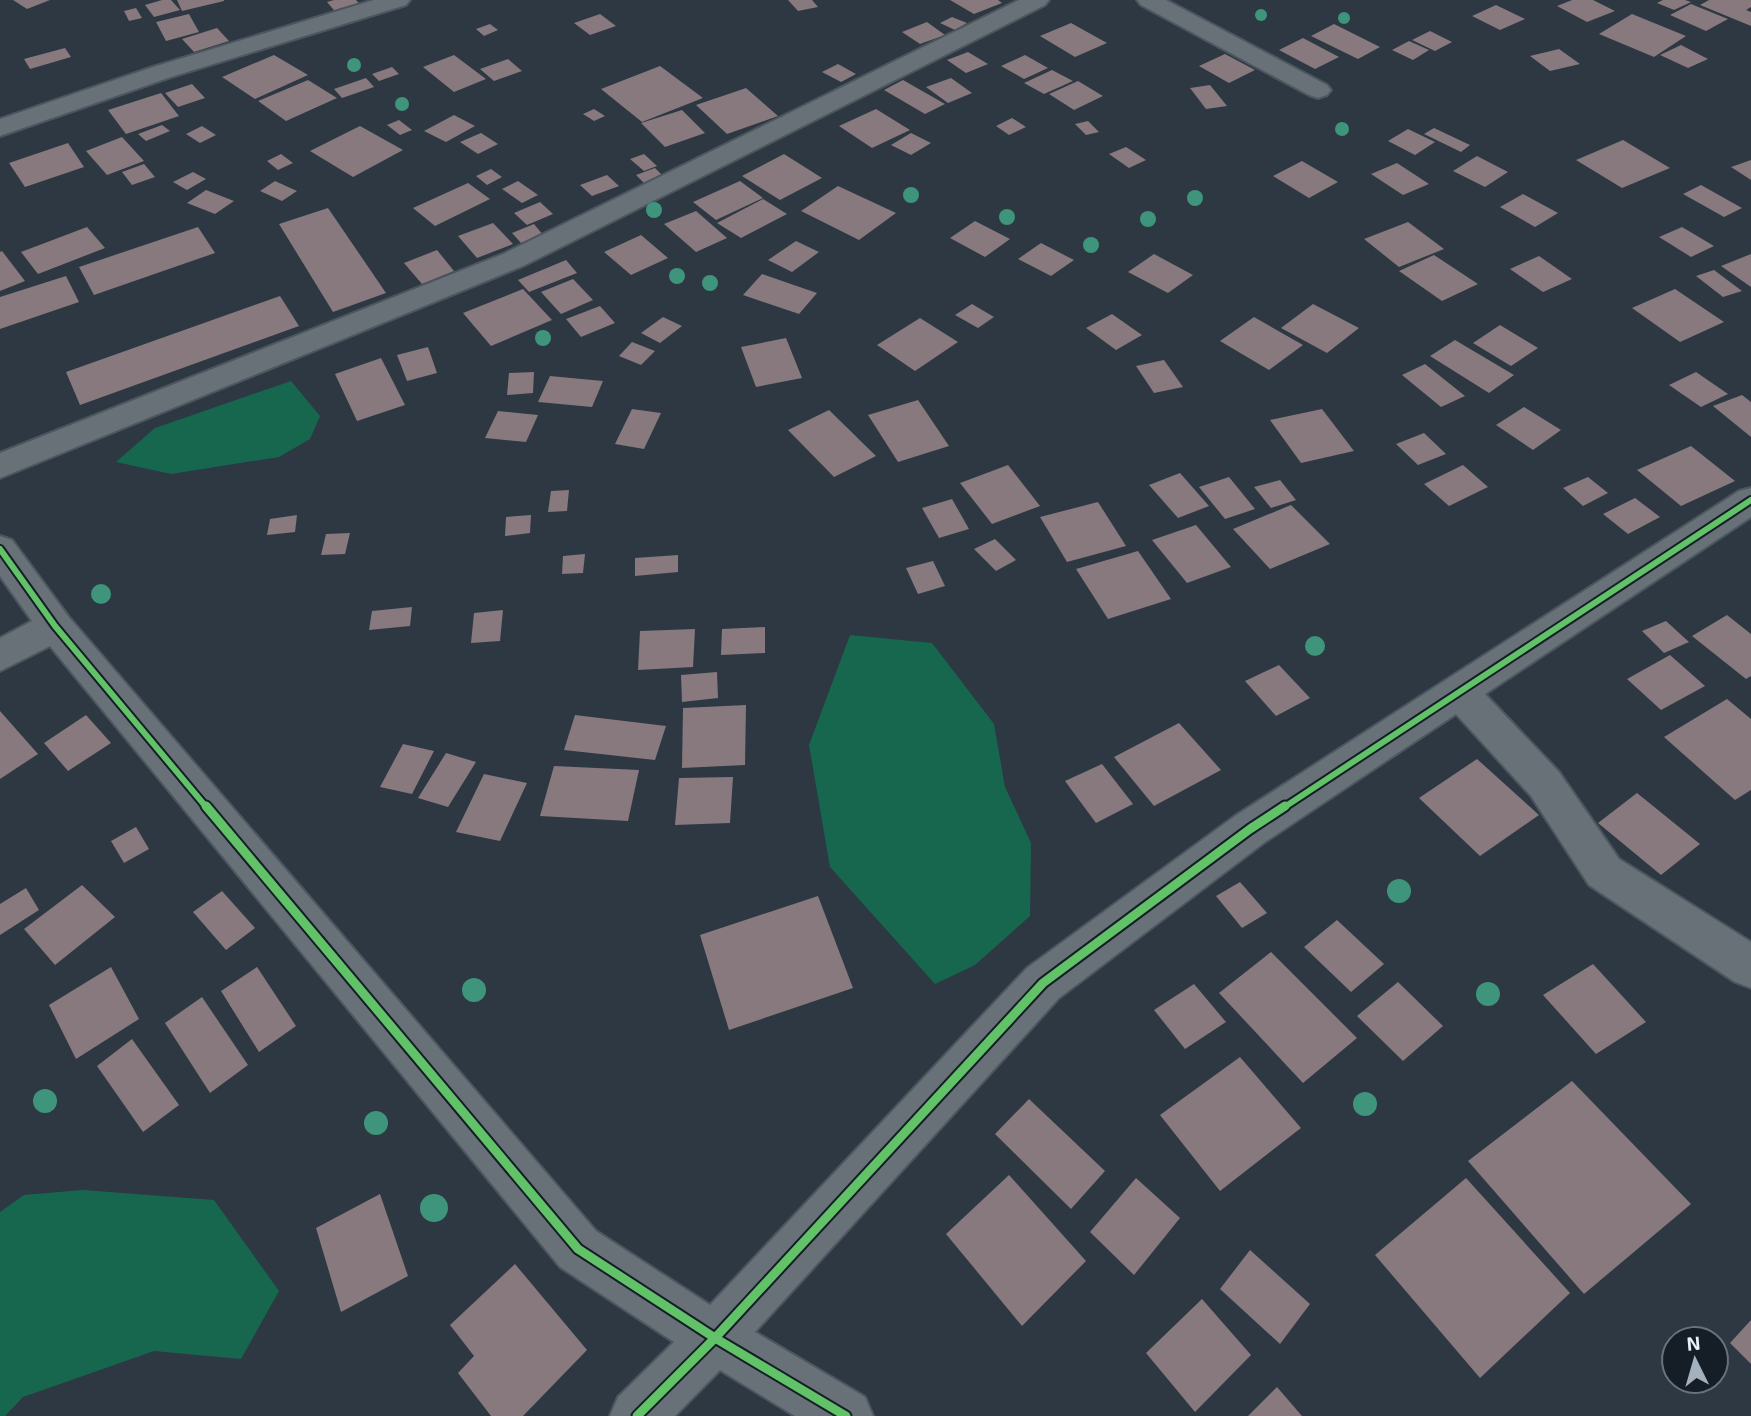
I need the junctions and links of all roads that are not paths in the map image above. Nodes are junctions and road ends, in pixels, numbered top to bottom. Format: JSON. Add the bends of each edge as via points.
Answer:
{"nodes":[{"id":1,"x":398,"y":0,"type":"edge"},
{"id":2,"x":1035,"y":0,"type":"edge"},
{"id":3,"x":1149,"y":0,"type":"edge"},
{"id":4,"x":1318,"y":90,"type":"dead end"},
{"id":5,"x":0,"y":128,"type":"edge"},
{"id":6,"x":0,"y":466,"type":"edge"},
{"id":7,"x":1751,"y":500,"type":"edge"},
{"id":8,"x":0,"y":549,"type":"edge"},
{"id":9,"x":55,"y":626,"type":"junction"},
{"id":10,"x":0,"y":656,"type":"edge"},
{"id":11,"x":1458,"y":691,"type":"junction"},
{"id":12,"x":1751,"y":967,"type":"edge"},
{"id":13,"x":715,"y":1338,"type":"junction"},
{"id":14,"x":637,"y":1416,"type":"edge"},
{"id":15,"x":846,"y":1416,"type":"edge"}],
"edges":[{"from":1,"to":5,"type":"street","via":[[162,72]]},
{"from":2,"to":6,"type":"street","via":[[513,260]]},
{"from":3,"to":4,"type":"street"},
{"from":7,"to":11,"type":"street"},
{"from":8,"to":9,"type":"street"},
{"from":9,"to":10,"type":"street"},
{"from":9,"to":13,"type":"street","via":[[578,1249]]},
{"from":11,"to":12,"type":"street","via":[[1545,784],[1604,872]]},
{"from":11,"to":13,"type":"street","via":[[1250,829],[1043,983]]},
{"from":13,"to":14,"type":"street"},
{"from":13,"to":15,"type":"street"}]}
